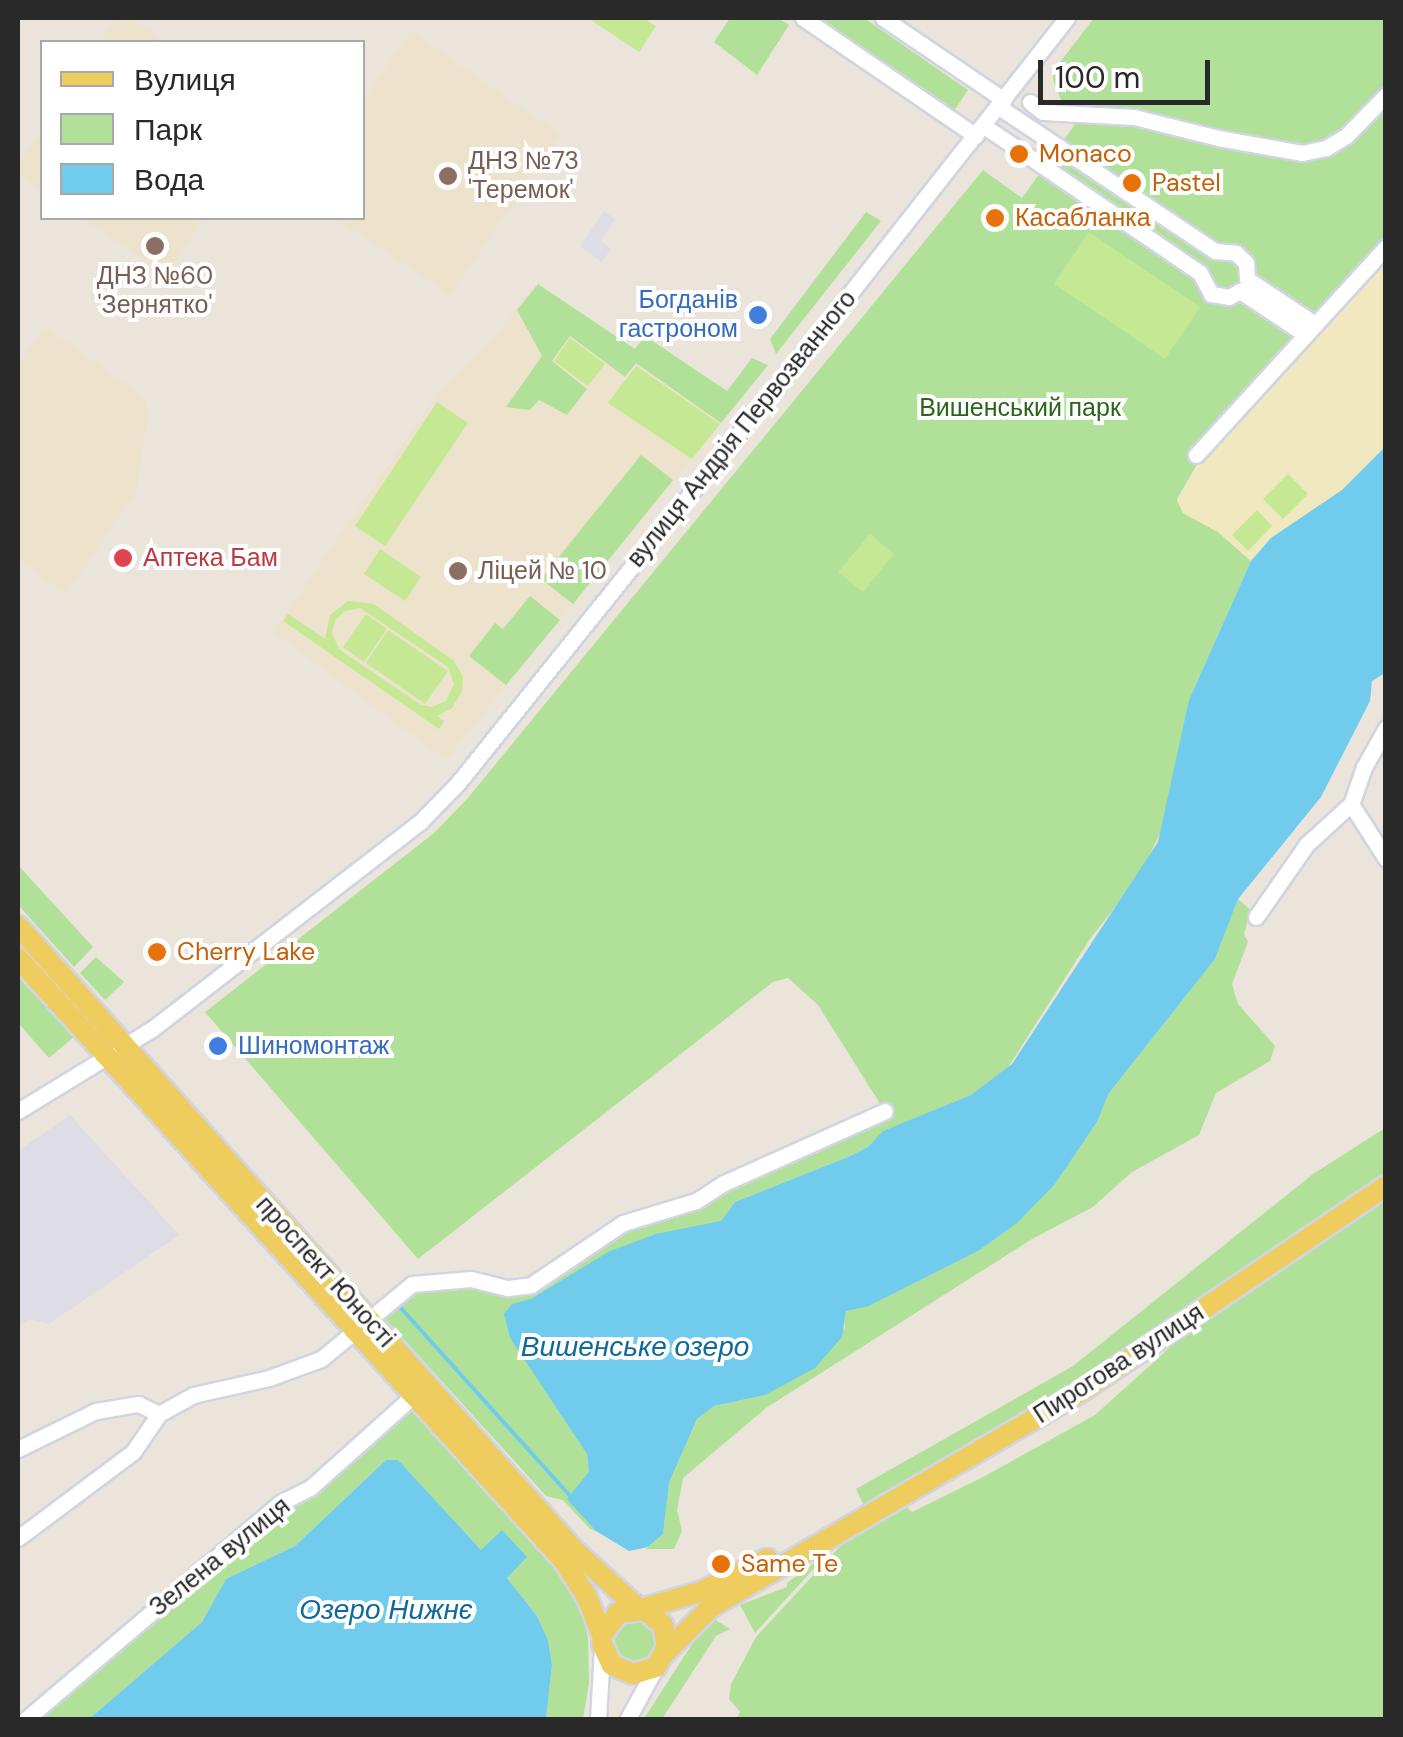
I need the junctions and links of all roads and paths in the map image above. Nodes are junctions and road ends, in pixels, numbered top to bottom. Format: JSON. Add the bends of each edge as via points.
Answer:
{"nodes":[{"id":1,"x":803,"y":18,"type":"edge"},
{"id":2,"x":883,"y":18,"type":"edge"},
{"id":3,"x":1068,"y":18,"type":"edge"},
{"id":4,"x":1386,"y":95,"type":"edge"},
{"id":5,"x":1030,"y":102,"type":"dead end"},
{"id":6,"x":1002,"y":103,"type":"junction"},
{"id":7,"x":980,"y":131,"type":"junction"},
{"id":8,"x":1386,"y":247,"type":"edge"},
{"id":9,"x":1215,"y":251,"type":"junction"},
{"id":10,"x":1200,"y":273,"type":"junction"},
{"id":11,"x":1244,"y":285,"type":"junction"},
{"id":12,"x":1311,"y":330,"type":"junction"},
{"id":13,"x":1196,"y":456,"type":"dead end"},
{"id":14,"x":1386,"y":728,"type":"edge"},
{"id":15,"x":1351,"y":804,"type":"junction"},
{"id":16,"x":1386,"y":859,"type":"edge"},
{"id":17,"x":1256,"y":917,"type":"dead end"},
{"id":18,"x":18,"y":926,"type":"edge"},
{"id":19,"x":18,"y":958,"type":"edge"},
{"id":20,"x":117,"y":1052,"type":"junction"},
{"id":21,"x":884,"y":1111,"type":"dead end"},
{"id":22,"x":18,"y":1112,"type":"edge"},
{"id":23,"x":1386,"y":1186,"type":"edge"},
{"id":24,"x":364,"y":1328,"type":"junction"},
{"id":25,"x":414,"y":1395,"type":"junction"},
{"id":26,"x":159,"y":1414,"type":"junction"},
{"id":27,"x":18,"y":1449,"type":"edge"},
{"id":28,"x":843,"y":1527,"type":"junction"},
{"id":29,"x":18,"y":1538,"type":"edge"},
{"id":30,"x":623,"y":1590,"type":"junction"},
{"id":31,"x":690,"y":1595,"type":"junction"},
{"id":32,"x":640,"y":1609,"type":"junction"},
{"id":33,"x":602,"y":1639,"type":"junction"},
{"id":34,"x":660,"y":1660,"type":"junction"},
{"id":35,"x":24,"y":1720,"type":"edge"},
{"id":36,"x":598,"y":1720,"type":"edge"},
{"id":37,"x":628,"y":1720,"type":"edge"}],
"edges":[{"from":1,"to":7,"type":"street"},
{"from":2,"to":6,"type":"street"},
{"from":3,"to":6,"type":"street","name":"вулиця Андрія Первозванного"},
{"from":4,"to":5,"type":"street","via":[[1346,136],[1302,152],[1134,117],[1044,112]]},
{"from":6,"to":7,"type":"street","name":"вулиця Андрія Первозванного"},
{"from":6,"to":9,"type":"street"},
{"from":7,"to":10,"type":"street"},
{"from":7,"to":20,"type":"street","name":"вулиця Андрія Первозванного","via":[[458,783],[407,832],[225,976]]},
{"from":8,"to":12,"type":"street"},
{"from":9,"to":10,"type":"street"},
{"from":9,"to":11,"type":"street","via":[[1236,253],[1246,264]]},
{"from":10,"to":11,"type":"street","via":[[1212,294],[1229,297]]},
{"from":11,"to":12,"type":"street"},
{"from":12,"to":13,"type":"street"},
{"from":14,"to":15,"type":"street"},
{"from":15,"to":16,"type":"street"},
{"from":15,"to":17,"type":"street","via":[[1307,844]]},
{"from":18,"to":20,"type":"main road","name":"проспект Юності"},
{"from":19,"to":20,"type":"main road","name":"проспект Юності"},
{"from":20,"to":22,"type":"street","name":"вулиця Андрія Первозванного"},
{"from":20,"to":24,"type":"main road","name":"проспект Юності"},
{"from":21,"to":24,"type":"street","via":[[696,1202],[623,1223],[538,1282],[515,1288],[471,1279],[418,1282]]},
{"from":23,"to":28,"type":"main road","name":"Пирогова вулиця","via":[[1079,1393]]},
{"from":24,"to":25,"type":"main road","name":"проспект Юності"},
{"from":24,"to":26,"type":"street","via":[[321,1359],[193,1395]]},
{"from":24,"to":30,"type":"main road","name":"проспект Юності","via":[[576,1551]]},
{"from":25,"to":33,"type":"main road","name":"проспект Юності","via":[[564,1562]]},
{"from":25,"to":35,"type":"street","name":"Зелена вулиця"},
{"from":26,"to":27,"type":"street","via":[[120,1404]]},
{"from":26,"to":29,"type":"street","via":[[133,1452]]},
{"from":28,"to":31,"type":"main road","name":"Пирогова вулиця"},
{"from":28,"to":34,"type":"main road","name":"Пирогова вулиця","via":[[711,1607]]},
{"from":30,"to":31,"type":"main road"},
{"from":30,"to":32,"type":"main road","name":"проспект Юності"},
{"from":31,"to":32,"type":"main road","name":"Пирогова вулиця"},
{"from":32,"to":33,"type":"main road","via":[[618,1613]]},
{"from":32,"to":34,"type":"main road","via":[[663,1625]]},
{"from":33,"to":34,"type":"main road","via":[[612,1665],[622,1671],[644,1672]]},
{"from":33,"to":36,"type":"street"},
{"from":34,"to":37,"type":"street","name":"Пирогова вулиця"}]}
